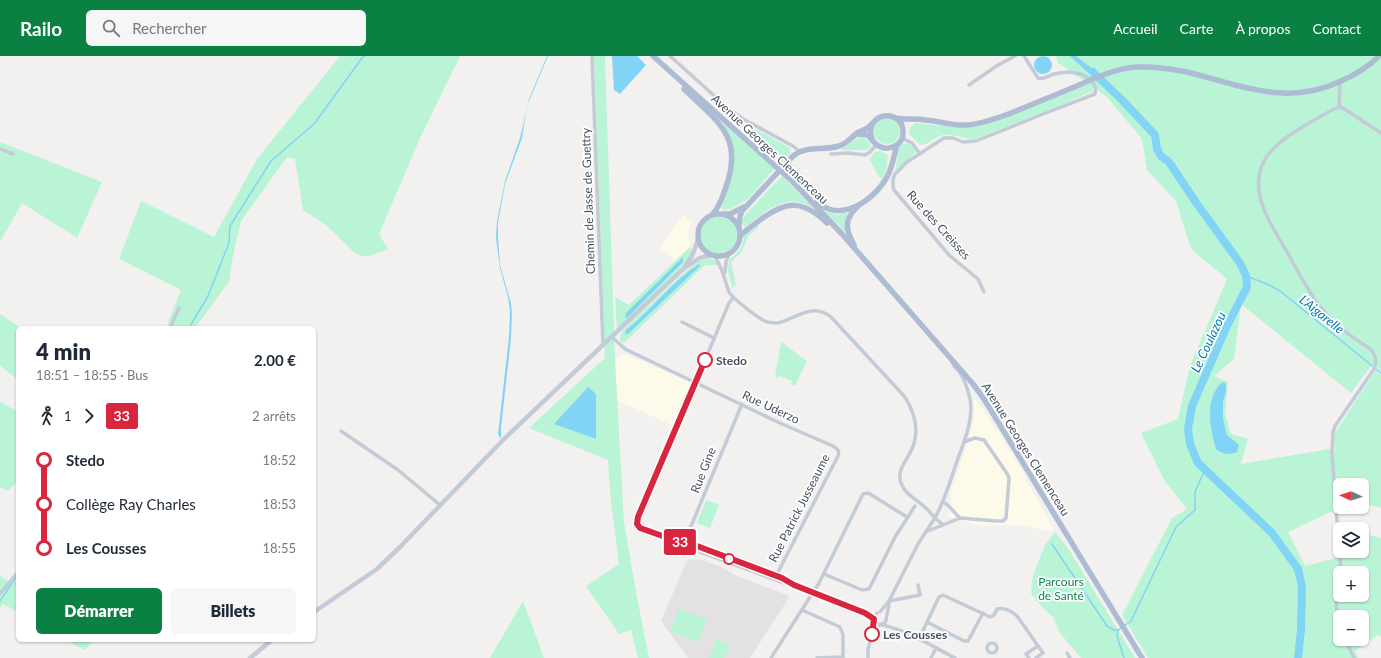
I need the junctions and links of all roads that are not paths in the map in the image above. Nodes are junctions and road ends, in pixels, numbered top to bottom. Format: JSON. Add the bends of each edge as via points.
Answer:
{"nodes":[{"id":1,"x":592,"y":56,"type":"edge"},
{"id":2,"x":652,"y":56,"type":"edge"},
{"id":3,"x":670,"y":56,"type":"edge"},
{"id":4,"x":1015,"y":56,"type":"edge"},
{"id":5,"x":1024,"y":56,"type":"edge"},
{"id":6,"x":1379,"y":56,"type":"edge"},
{"id":7,"x":1340,"y":82,"type":"junction"},
{"id":8,"x":969,"y":85,"type":"dead end"},
{"id":9,"x":1339,"y":108,"type":"junction"},
{"id":10,"x":895,"y":118,"type":"junction"},
{"id":11,"x":917,"y":119,"type":"junction"},
{"id":12,"x":872,"y":124,"type":"junction"},
{"id":13,"x":1381,"y":133,"type":"edge"},
{"id":14,"x":856,"y":135,"type":"junction"},
{"id":15,"x":903,"y":135,"type":"junction"},
{"id":16,"x":872,"y":139,"type":"junction"},
{"id":17,"x":876,"y":145,"type":"junction"},
{"id":18,"x":897,"y":145,"type":"junction"},
{"id":19,"x":885,"y":148,"type":"junction"},
{"id":20,"x":0,"y":149,"type":"edge"},
{"id":21,"x":759,"y":151,"type":"junction"},
{"id":22,"x":799,"y":151,"type":"junction"},
{"id":23,"x":13,"y":154,"type":"dead end"},
{"id":24,"x":831,"y":154,"type":"dead end"},
{"id":25,"x":920,"y":154,"type":"junction"},
{"id":26,"x":892,"y":167,"type":"junction"},
{"id":27,"x":864,"y":201,"type":"junction"},
{"id":28,"x":749,"y":203,"type":"junction"},
{"id":29,"x":712,"y":214,"type":"junction"},
{"id":30,"x":723,"y":214,"type":"junction"},
{"id":31,"x":739,"y":227,"type":"junction"},
{"id":32,"x":740,"y":236,"type":"junction"},
{"id":33,"x":698,"y":240,"type":"junction"},
{"id":34,"x":729,"y":254,"type":"junction"},
{"id":35,"x":713,"y":256,"type":"junction"},
{"id":36,"x":869,"y":265,"type":"junction"},
{"id":37,"x":684,"y":268,"type":"junction"},
{"id":38,"x":725,"y":276,"type":"junction"},
{"id":39,"x":984,"y":292,"type":"dead end"},
{"id":40,"x":733,"y":298,"type":"junction"},
{"id":41,"x":179,"y":308,"type":"dead end"},
{"id":42,"x":682,"y":322,"type":"dead end"},
{"id":43,"x":171,"y":326,"type":"edge"},
{"id":44,"x":612,"y":337,"type":"junction"},
{"id":45,"x":714,"y":338,"type":"junction"},
{"id":46,"x":603,"y":345,"type":"junction"},
{"id":47,"x":952,"y":359,"type":"junction"},
{"id":48,"x":695,"y":382,"type":"junction"},
{"id":49,"x":742,"y":404,"type":"junction"},
{"id":50,"x":341,"y":431,"type":"dead end"},
{"id":51,"x":964,"y":442,"type":"junction"},
{"id":52,"x":838,"y":450,"type":"joint"},
{"id":53,"x":943,"y":502,"type":"junction"},
{"id":54,"x":440,"y":505,"type":"junction"},
{"id":55,"x":915,"y":506,"type":"dead end"},
{"id":56,"x":907,"y":517,"type":"junction"},
{"id":57,"x":935,"y":518,"type":"junction"},
{"id":58,"x":960,"y":518,"type":"junction"},
{"id":59,"x":942,"y":524,"type":"junction"},
{"id":60,"x":927,"y":531,"type":"junction"},
{"id":61,"x":684,"y":543,"type":"junction"},
{"id":62,"x":688,"y":545,"type":"junction"},
{"id":63,"x":1340,"y":566,"type":"edge"},
{"id":64,"x":16,"y":574,"type":"edge"},
{"id":65,"x":824,"y":574,"type":"junction"},
{"id":66,"x":776,"y":576,"type":"junction"},
{"id":67,"x":794,"y":585,"type":"junction"},
{"id":68,"x":918,"y":585,"type":"dead end"},
{"id":69,"x":814,"y":592,"type":"junction"},
{"id":70,"x":0,"y":594,"type":"edge"},
{"id":71,"x":889,"y":601,"type":"junction"},
{"id":72,"x":802,"y":610,"type":"junction"},
{"id":73,"x":316,"y":611,"type":"edge"},
{"id":74,"x":865,"y":613,"type":"junction"},
{"id":75,"x":879,"y":613,"type":"junction"},
{"id":76,"x":983,"y":614,"type":"junction"},
{"id":77,"x":886,"y":619,"type":"junction"},
{"id":78,"x":874,"y":620,"type":"junction"},
{"id":79,"x":927,"y":622,"type":"junction"},
{"id":80,"x":882,"y":625,"type":"junction"},
{"id":81,"x":893,"y":627,"type":"junction"},
{"id":82,"x":872,"y":634,"type":"junction"},
{"id":83,"x":919,"y":639,"type":"junction"},
{"id":84,"x":270,"y":642,"type":"edge"},
{"id":85,"x":1038,"y":646,"type":"junction"},
{"id":86,"x":1348,"y":646,"type":"edge"},
{"id":87,"x":936,"y":648,"type":"junction"},
{"id":88,"x":990,"y":653,"type":"dead end"},
{"id":89,"x":1066,"y":653,"type":"dead end"},
{"id":90,"x":843,"y":657,"type":"edge"},
{"id":91,"x":250,"y":658,"type":"edge"},
{"id":92,"x":771,"y":658,"type":"edge"},
{"id":93,"x":817,"y":658,"type":"edge"},
{"id":94,"x":868,"y":658,"type":"edge"},
{"id":95,"x":931,"y":658,"type":"edge"},
{"id":96,"x":955,"y":658,"type":"edge"},
{"id":97,"x":986,"y":658,"type":"edge"},
{"id":98,"x":1029,"y":658,"type":"edge"},
{"id":99,"x":1036,"y":658,"type":"edge"},
{"id":100,"x":1070,"y":658,"type":"edge"},
{"id":101,"x":1142,"y":658,"type":"edge"},
{"id":102,"x":1354,"y":658,"type":"edge"}],
"edges":[{"from":1,"to":46,"type":"street","name":"Chemin de Jasse de Guettry"},
{"from":2,"to":21,"type":"main road","name":"Avenue Georges Clemenceau"},
{"from":2,"to":29,"type":"main road","via":[[726,133],[732,164],[730,176],[720,204]]},
{"from":3,"to":22,"type":"street","via":[[729,109]]},
{"from":4,"to":8,"type":"street"},
{"from":5,"to":25,"type":"street","name":"Rue des Creisses","via":[[1038,78],[1068,72],[1086,76],[1093,82],[1095,94],[976,142],[944,138]]},
{"from":6,"to":7,"type":"main road","via":[[1368,66]]},
{"from":7,"to":9,"type":"street"},
{"from":7,"to":11,"type":"main road","via":[[1330,87],[1289,94],[1254,89],[1174,69],[1136,67],[1118,70],[977,124]]},
{"from":9,"to":13,"type":"street","via":[[1343,108]]},
{"from":9,"to":63,"type":"street","via":[[1284,139],[1270,151],[1258,178],[1264,211],[1315,300],[1341,330],[1376,356],[1374,370],[1333,432],[1332,454]]},
{"from":10,"to":11,"type":"main road"},
{"from":10,"to":12,"type":"main road","via":[[885,115]]},
{"from":10,"to":15,"type":"main road","via":[[902,126]]},
{"from":11,"to":15,"type":"main road","via":[[907,122]]},
{"from":12,"to":14,"type":"main road"},
{"from":12,"to":16,"type":"main road"},
{"from":14,"to":16,"type":"main road","via":[[865,134]]},
{"from":14,"to":22,"type":"main road","via":[[841,146]]},
{"from":15,"to":18,"type":"main road"},
{"from":15,"to":25,"type":"street"},
{"from":16,"to":17,"type":"main road"},
{"from":17,"to":19,"type":"main road"},
{"from":17,"to":24,"type":"street","via":[[865,155]]},
{"from":18,"to":19,"type":"main road"},
{"from":18,"to":26,"type":"main road"},
{"from":19,"to":26,"type":"main road","via":[[892,156]]},
{"from":20,"to":23,"type":"street"},
{"from":21,"to":27,"type":"main road","via":[[826,209],[842,211]]},
{"from":21,"to":36,"type":"main road","name":"Avenue Georges Clemenceau","via":[[793,182]]},
{"from":22,"to":28,"type":"main road"},
{"from":25,"to":39,"type":"street","name":"Rue des Creisses","via":[[895,174],[894,190],[949,255],[978,279]]},
{"from":26,"to":27,"type":"main road","via":[[881,186]]},
{"from":27,"to":36,"type":"main road","via":[[847,221],[853,243]]},
{"from":28,"to":30,"type":"main road","via":[[730,214]]},
{"from":28,"to":31,"type":"main road","via":[[740,216]]},
{"from":29,"to":30,"type":"main road"},
{"from":29,"to":33,"type":"main road","via":[[699,226]]},
{"from":30,"to":31,"type":"main road","via":[[735,221]]},
{"from":31,"to":32,"type":"main road"},
{"from":32,"to":34,"type":"main road","via":[[735,250]]},
{"from":32,"to":36,"type":"main road","via":[[772,211],[785,206],[800,206],[819,216]]},
{"from":33,"to":35,"type":"main road","via":[[700,247]]},
{"from":33,"to":37,"type":"street"},
{"from":34,"to":35,"type":"main road","via":[[722,257]]},
{"from":34,"to":38,"type":"street"},
{"from":35,"to":37,"type":"street","via":[[700,258]]},
{"from":35,"to":38,"type":"street","via":[[720,263]]},
{"from":36,"to":47,"type":"main road","name":"Avenue Georges Clemenceau"},
{"from":37,"to":44,"type":"street"},
{"from":38,"to":40,"type":"street"},
{"from":40,"to":45,"type":"street"},
{"from":40,"to":57,"type":"street","via":[[763,320],[772,323],[782,322],[810,310],[825,312],[900,391],[916,421],[916,435],[901,469],[900,482],[906,493]]},
{"from":41,"to":43,"type":"street"},
{"from":42,"to":45,"type":"street"},
{"from":44,"to":46,"type":"street"},
{"from":44,"to":48,"type":"street","name":"Rue Uderzo","via":[[625,349]]},
{"from":45,"to":48,"type":"street"},
{"from":46,"to":54,"type":"street","via":[[488,455]]},
{"from":47,"to":51,"type":"street","via":[[970,398],[969,425]]},
{"from":47,"to":101,"type":"main road","name":"Avenue Georges Clemenceau","via":[[984,399]]},
{"from":48,"to":49,"type":"street","name":"Rue Uderzo"},
{"from":48,"to":61,"type":"street","via":[[637,524],[640,528]]},
{"from":49,"to":52,"type":"street","name":"Rue Uderzo"},
{"from":49,"to":61,"type":"street","name":"Rue Gine"},
{"from":50,"to":54,"type":"street","via":[[398,470]]},
{"from":51,"to":53,"type":"street"},
{"from":51,"to":58,"type":"street","via":[[975,438],[984,440],[1009,479],[1006,518],[1002,521]]},
{"from":52,"to":66,"type":"street","name":"Rue Patrick Jusseaume","via":[[838,456]]},
{"from":53,"to":57,"type":"street"},
{"from":53,"to":58,"type":"street"},
{"from":54,"to":73,"type":"street","via":[[377,568]]},
{"from":55,"to":56,"type":"street"},
{"from":56,"to":65,"type":"street","via":[[894,536],[869,589],[862,590]]},
{"from":56,"to":65,"type":"street","via":[[870,494],[863,494]]},
{"from":57,"to":59,"type":"street"},
{"from":57,"to":60,"type":"street"},
{"from":58,"to":59,"type":"street"},
{"from":59,"to":60,"type":"street"},
{"from":60,"to":71,"type":"street"},
{"from":61,"to":62,"type":"street"},
{"from":62,"to":66,"type":"street","via":[[697,546]]},
{"from":62,"to":67,"type":"street","via":[[695,550]]},
{"from":64,"to":70,"type":"street"},
{"from":65,"to":69,"type":"street"},
{"from":66,"to":67,"type":"street"},
{"from":67,"to":69,"type":"street"},
{"from":68,"to":71,"type":"street","via":[[920,595]]},
{"from":69,"to":72,"type":"street"},
{"from":69,"to":74,"type":"street"},
{"from":71,"to":75,"type":"street"},
{"from":71,"to":77,"type":"street"},
{"from":72,"to":90,"type":"street","via":[[840,627],[843,635]]},
{"from":72,"to":92,"type":"street"},
{"from":74,"to":75,"type":"street"},
{"from":74,"to":78,"type":"street"},
{"from":75,"to":77,"type":"street","via":[[884,614]]},
{"from":75,"to":78,"type":"street","via":[[875,615]]},
{"from":76,"to":79,"type":"street","via":[[968,641]]},
{"from":76,"to":79,"type":"street","via":[[941,595]]},
{"from":76,"to":85,"type":"street","via":[[990,617],[997,609],[1002,608],[1013,613]]},
{"from":77,"to":80,"type":"street"},
{"from":77,"to":81,"type":"street"},
{"from":78,"to":80,"type":"street"},
{"from":78,"to":82,"type":"street"},
{"from":79,"to":83,"type":"street"},
{"from":80,"to":81,"type":"street"},
{"from":80,"to":82,"type":"street"},
{"from":81,"to":83,"type":"street"},
{"from":82,"to":94,"type":"street"},
{"from":83,"to":87,"type":"street"},
{"from":84,"to":91,"type":"street"},
{"from":85,"to":98,"type":"street","via":[[1026,654]]},
{"from":85,"to":99,"type":"street","via":[[1043,653]]},
{"from":86,"to":102,"type":"street"},
{"from":87,"to":95,"type":"street"},
{"from":87,"to":96,"type":"street"},
{"from":88,"to":97,"type":"street"},
{"from":89,"to":100,"type":"street"},
{"from":90,"to":93,"type":"street"}]}
